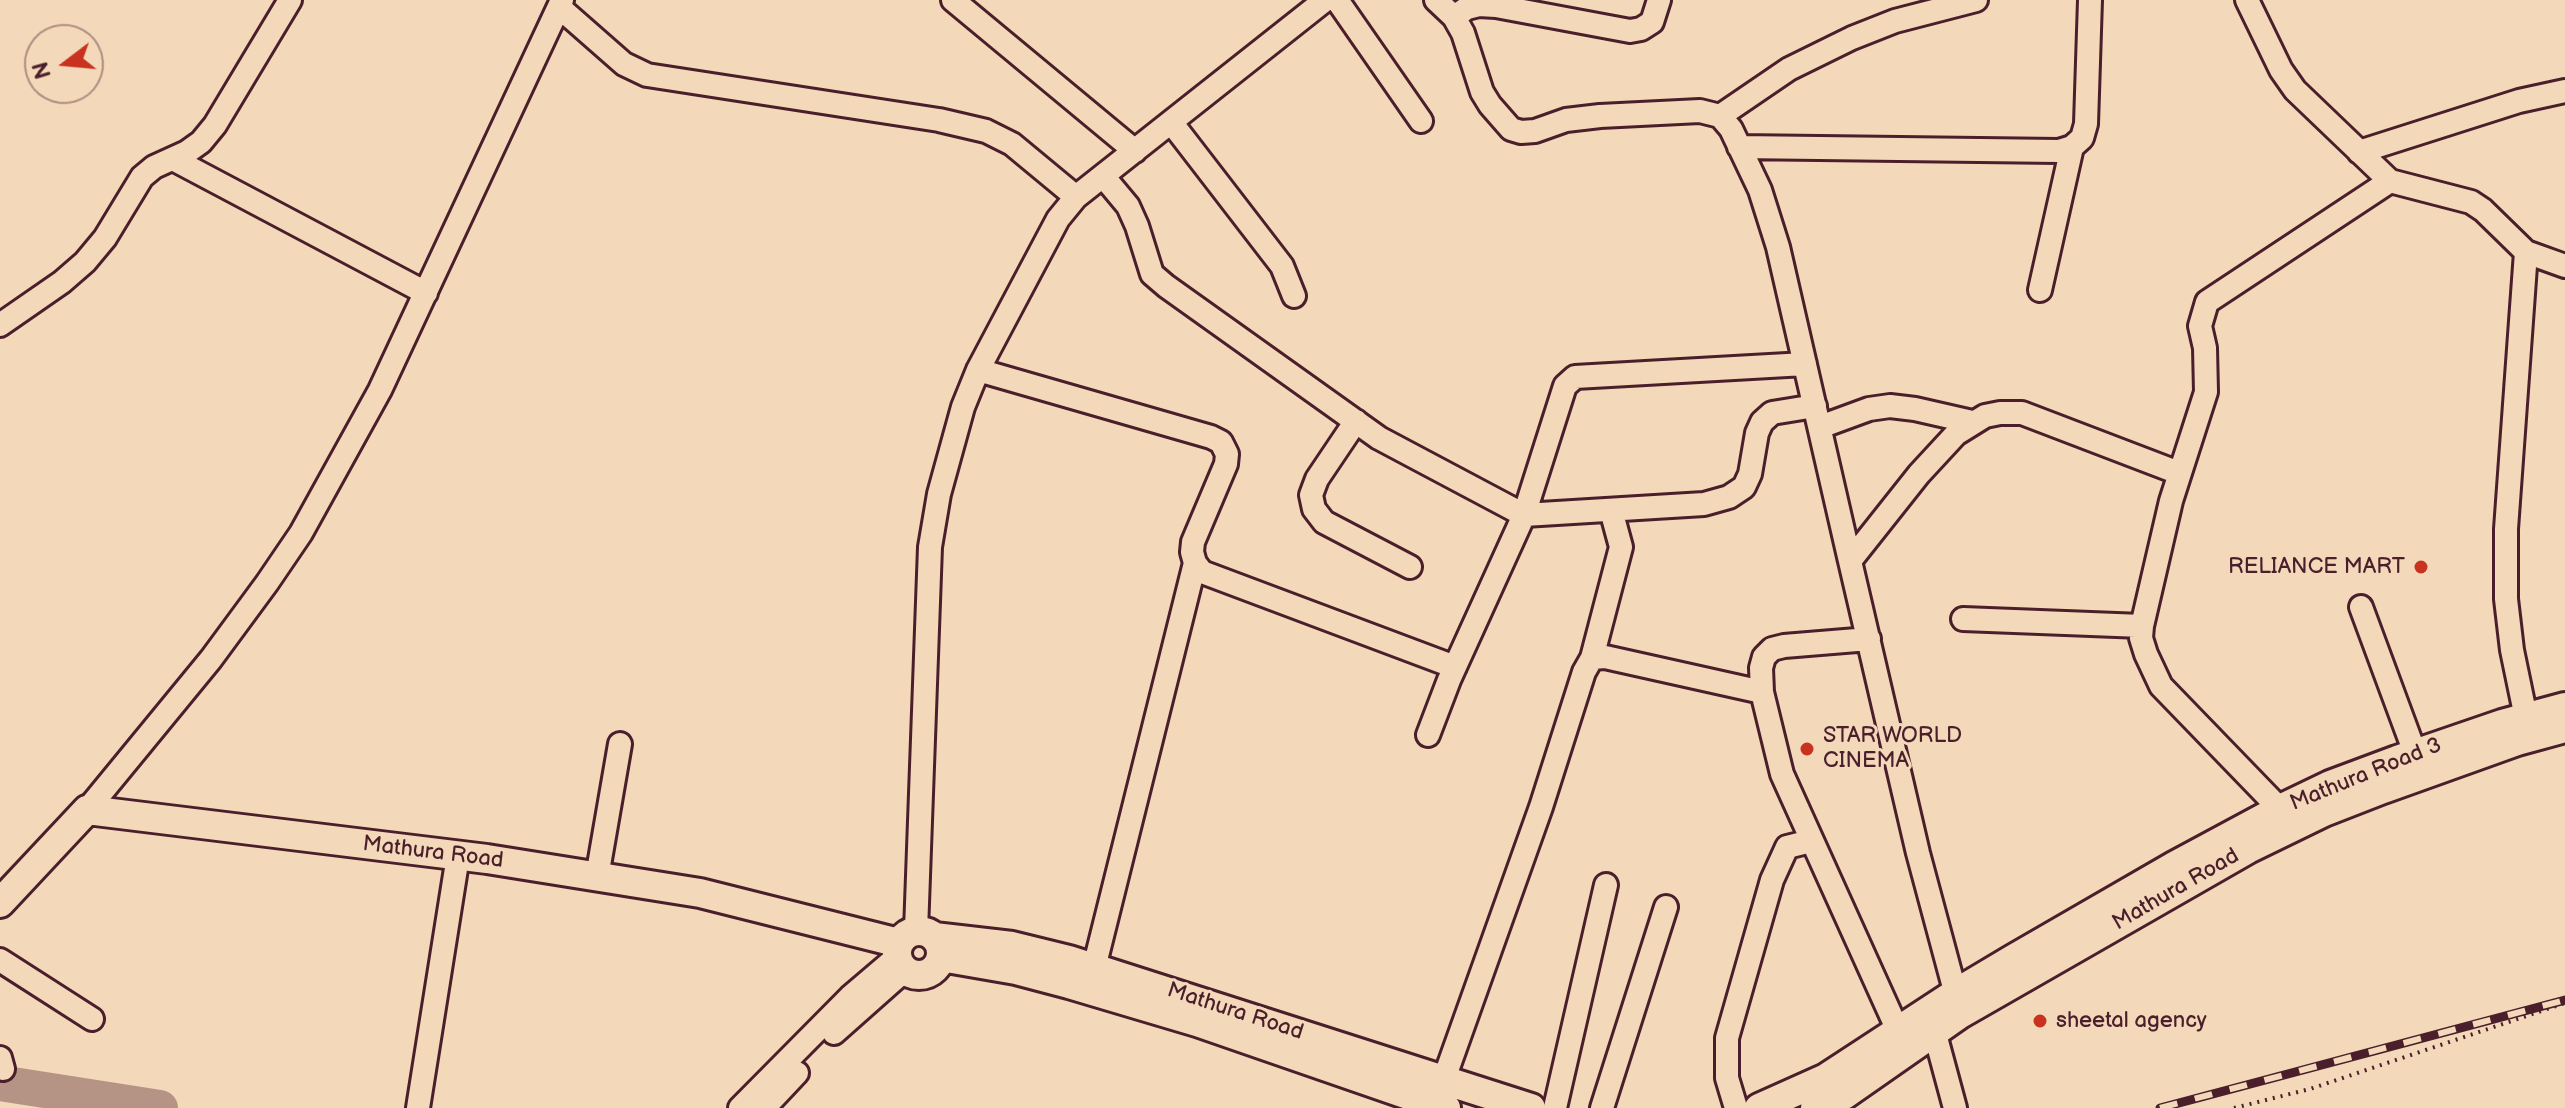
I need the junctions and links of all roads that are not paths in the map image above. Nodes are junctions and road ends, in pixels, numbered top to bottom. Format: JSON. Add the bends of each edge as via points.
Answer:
{"nodes":[{"id":1,"x":290,"y":0,"type":"edge"},
{"id":2,"x":953,"y":0,"type":"edge"},
{"id":3,"x":1325,"y":0,"type":"edge"},
{"id":4,"x":1337,"y":0,"type":"edge"},
{"id":5,"x":1436,"y":0,"type":"edge"},
{"id":6,"x":1659,"y":0,"type":"edge"},
{"id":7,"x":1976,"y":0,"type":"edge"},
{"id":8,"x":2090,"y":0,"type":"edge"},
{"id":9,"x":2247,"y":0,"type":"edge"},
{"id":10,"x":1945,"y":3,"type":"edge"},
{"id":11,"x":561,"y":4,"type":"edge"},
{"id":12,"x":1454,"y":17,"type":"junction"},
{"id":13,"x":2565,"y":91,"type":"edge"},
{"id":14,"x":1720,"y":116,"type":"junction"},
{"id":15,"x":1421,"y":121,"type":"dead end"},
{"id":16,"x":1171,"y":122,"type":"junction"},
{"id":17,"x":1739,"y":147,"type":"junction"},
{"id":18,"x":2072,"y":147,"type":"junction"},
{"id":19,"x":1135,"y":151,"type":"junction"},
{"id":20,"x":2359,"y":152,"type":"junction"},
{"id":21,"x":173,"y":159,"type":"junction"},
{"id":22,"x":1103,"y":176,"type":"junction"},
{"id":23,"x":2390,"y":181,"type":"junction"},
{"id":24,"x":1076,"y":197,"type":"junction"},
{"id":25,"x":2526,"y":252,"type":"junction"},
{"id":26,"x":2565,"y":266,"type":"edge"},
{"id":27,"x":2040,"y":290,"type":"dead end"},
{"id":28,"x":426,"y":293,"type":"junction"},
{"id":29,"x":1294,"y":296,"type":"dead end"},
{"id":30,"x":0,"y":325,"type":"edge"},
{"id":31,"x":1805,"y":364,"type":"junction"},
{"id":32,"x":978,"y":370,"type":"junction"},
{"id":33,"x":1818,"y":417,"type":"junction"},
{"id":34,"x":1356,"y":421,"type":"junction"},
{"id":35,"x":1972,"y":422,"type":"junction"},
{"id":36,"x":2179,"y":473,"type":"junction"},
{"id":37,"x":1611,"y":510,"type":"junction"},
{"id":38,"x":1524,"y":515,"type":"junction"},
{"id":39,"x":1850,"y":561,"type":"junction"},
{"id":40,"x":1195,"y":563,"type":"junction"},
{"id":41,"x":1410,"y":567,"type":"dead end"},
{"id":42,"x":2361,"y":607,"type":"dead end"},
{"id":43,"x":1963,"y":619,"type":"dead end"},
{"id":44,"x":2142,"y":626,"type":"junction"},
{"id":45,"x":1869,"y":639,"type":"junction"},
{"id":46,"x":1592,"y":658,"type":"junction"},
{"id":47,"x":1455,"y":667,"type":"junction"},
{"id":48,"x":1762,"y":692,"type":"junction"},
{"id":49,"x":2565,"y":707,"type":"edge"},
{"id":50,"x":2528,"y":728,"type":"junction"},
{"id":51,"x":2565,"y":728,"type":"edge"},
{"id":52,"x":1428,"y":735,"type":"dead end"},
{"id":53,"x":620,"y":744,"type":"dead end"},
{"id":54,"x":2415,"y":753,"type":"junction"},
{"id":55,"x":2280,"y":809,"type":"junction"},
{"id":56,"x":87,"y":810,"type":"junction"},
{"id":57,"x":1811,"y":841,"type":"junction"},
{"id":58,"x":458,"y":856,"type":"junction"},
{"id":59,"x":597,"y":877,"type":"junction"},
{"id":60,"x":1606,"y":885,"type":"dead end"},
{"id":61,"x":0,"y":903,"type":"edge"},
{"id":62,"x":1666,"y":907,"type":"dead end"},
{"id":63,"x":915,"y":949,"type":"junction"},
{"id":64,"x":0,"y":960,"type":"edge"},
{"id":65,"x":1094,"y":968,"type":"junction"},
{"id":66,"x":1958,"y":1004,"type":"junction"},
{"id":67,"x":92,"y":1019,"type":"dead end"},
{"id":68,"x":1227,"y":1021,"type":"junction"},
{"id":69,"x":1932,"y":1021,"type":"junction"},
{"id":70,"x":1899,"y":1033,"type":"junction"},
{"id":71,"x":1444,"y":1079,"type":"junction"},
{"id":72,"x":418,"y":1108,"type":"edge"},
{"id":73,"x":740,"y":1108,"type":"edge"},
{"id":74,"x":764,"y":1108,"type":"edge"},
{"id":75,"x":1446,"y":1108,"type":"edge"},
{"id":76,"x":1531,"y":1108,"type":"edge"},
{"id":77,"x":1555,"y":1108,"type":"edge"},
{"id":78,"x":1602,"y":1108,"type":"edge"},
{"id":79,"x":1736,"y":1108,"type":"edge"},
{"id":80,"x":1759,"y":1108,"type":"edge"},
{"id":81,"x":1815,"y":1108,"type":"edge"},
{"id":82,"x":1955,"y":1108,"type":"edge"}],
"edges":[{"from":1,"to":21,"type":"street","via":[[215,125],[201,142]]},
{"from":2,"to":19,"type":"street"},
{"from":3,"to":16,"type":"street"},
{"from":4,"to":15,"type":"street"},
{"from":5,"to":12,"type":"street"},
{"from":6,"to":12,"type":"street","via":[[1652,22],[1630,31],[1496,6],[1467,8]]},
{"from":7,"to":10,"type":"street"},
{"from":8,"to":18,"type":"street","via":[[2086,124]]},
{"from":9,"to":20,"type":"street","via":[[2295,90]]},
{"from":10,"to":14,"type":"street","via":[[1852,38],[1789,69]]},
{"from":11,"to":24,"type":"street","via":[[615,57],[647,75],[986,131],[1012,144]]},
{"from":11,"to":28,"type":"street"},
{"from":12,"to":14,"type":"street","via":[[1482,92],[1511,129],[1535,131],[1566,120],[1633,113],[1700,111]]},
{"from":13,"to":20,"type":"street"},
{"from":14,"to":17,"type":"street"},
{"from":16,"to":19,"type":"street"},
{"from":16,"to":29,"type":"street","via":[[1282,266]]},
{"from":17,"to":18,"type":"street"},
{"from":17,"to":31,"type":"street","via":[[1778,247]]},
{"from":18,"to":27,"type":"street"},
{"from":19,"to":22,"type":"street"},
{"from":20,"to":23,"type":"street"},
{"from":21,"to":28,"type":"street"},
{"from":21,"to":30,"type":"street","via":[[142,177],[85,262]]},
{"from":22,"to":24,"type":"street"},
{"from":22,"to":34,"type":"street","via":[[1128,206],[1152,274]]},
{"from":23,"to":25,"type":"street","via":[[2471,202]]},
{"from":23,"to":36,"type":"street","via":[[2207,302],[2200,326],[2206,392]]},
{"from":24,"to":32,"type":"street","via":[[1058,219]]},
{"from":25,"to":26,"type":"street"},
{"from":25,"to":50,"type":"street","via":[[2506,529],[2506,599]]},
{"from":28,"to":56,"type":"street","via":[[380,390],[292,545],[211,659]]},
{"from":31,"to":33,"type":"street"},
{"from":31,"to":38,"type":"street","via":[[1575,377],[1565,386]]},
{"from":32,"to":40,"type":"street","via":[[1221,442],[1226,464],[1193,542]]},
{"from":32,"to":63,"type":"street","via":[[939,494],[930,547]]},
{"from":33,"to":35,"type":"street","via":[[1890,406]]},
{"from":33,"to":37,"type":"street","via":[[1772,413],[1757,433],[1744,487],[1729,497],[1704,504]]},
{"from":33,"to":39,"type":"street"},
{"from":34,"to":38,"type":"street"},
{"from":34,"to":41,"type":"street","via":[[1317,479],[1311,495],[1314,509],[1324,522]]},
{"from":35,"to":36,"type":"street","via":[[2022,413]]},
{"from":35,"to":39,"type":"street","via":[[1919,474]]},
{"from":36,"to":44,"type":"street"},
{"from":37,"to":38,"type":"street"},
{"from":37,"to":46,"type":"street","via":[[1621,547]]},
{"from":38,"to":47,"type":"street"},
{"from":39,"to":45,"type":"street"},
{"from":40,"to":47,"type":"street","via":[[1202,572]]},
{"from":40,"to":65,"type":"street"},
{"from":42,"to":54,"type":"street"},
{"from":43,"to":44,"type":"street"},
{"from":44,"to":55,"type":"street","via":[[2146,654],[2161,686]]},
{"from":45,"to":48,"type":"street","via":[[1772,649],[1761,668]]},
{"from":45,"to":66,"type":"street"},
{"from":46,"to":48,"type":"street"},
{"from":46,"to":71,"type":"street"},
{"from":47,"to":52,"type":"street"},
{"from":48,"to":57,"type":"street","via":[[1782,774]]},
{"from":49,"to":50,"type":"main road","name":"Mathura Road 3"},
{"from":50,"to":51,"type":"main road","name":"Mathura Road"},
{"from":50,"to":54,"type":"main road","name":"Mathura Road 3"},
{"from":50,"to":66,"type":"main road","name":"Mathura Road","via":[[2324,812]]},
{"from":53,"to":59,"type":"street"},
{"from":54,"to":55,"type":"main road","name":"Mathura Road 3"},
{"from":55,"to":66,"type":"main road","name":"Mathura Road 3","via":[[2174,866]]},
{"from":56,"to":58,"type":"main road","name":"Mathura Road"},
{"from":56,"to":61,"type":"main road"},
{"from":57,"to":70,"type":"street"},
{"from":57,"to":79,"type":"street","via":[[1787,847],[1772,880],[1731,1024],[1725,1057]]},
{"from":58,"to":59,"type":"main road","name":"Mathura Road"},
{"from":58,"to":72,"type":"street"},
{"from":59,"to":63,"type":"main road","name":"Mathura Road","via":[[700,893]]},
{"from":60,"to":77,"type":"street"},
{"from":62,"to":78,"type":"street"},
{"from":63,"to":65,"type":"main road","name":"Mathura Road","via":[[1012,946]]},
{"from":63,"to":68,"type":"main road","name":"Mathura Road"},
{"from":63,"to":73,"type":"street","via":[[850,997]]},
{"from":63,"to":74,"type":"street"},
{"from":64,"to":67,"type":"street"},
{"from":65,"to":68,"type":"main road","name":"Mathura Road"},
{"from":66,"to":69,"type":"main road","name":"Mathura Road 3"},
{"from":68,"to":71,"type":"main road","name":"Mathura Road"},
{"from":68,"to":75,"type":"main road","name":"Mathura Road"},
{"from":69,"to":70,"type":"main road"},
{"from":69,"to":81,"type":"main road","via":[[1844,1095]]},
{"from":69,"to":82,"type":"street"},
{"from":70,"to":80,"type":"main road","via":[[1826,1078]]},
{"from":71,"to":76,"type":"main road","name":"Mathura Road"}]}
